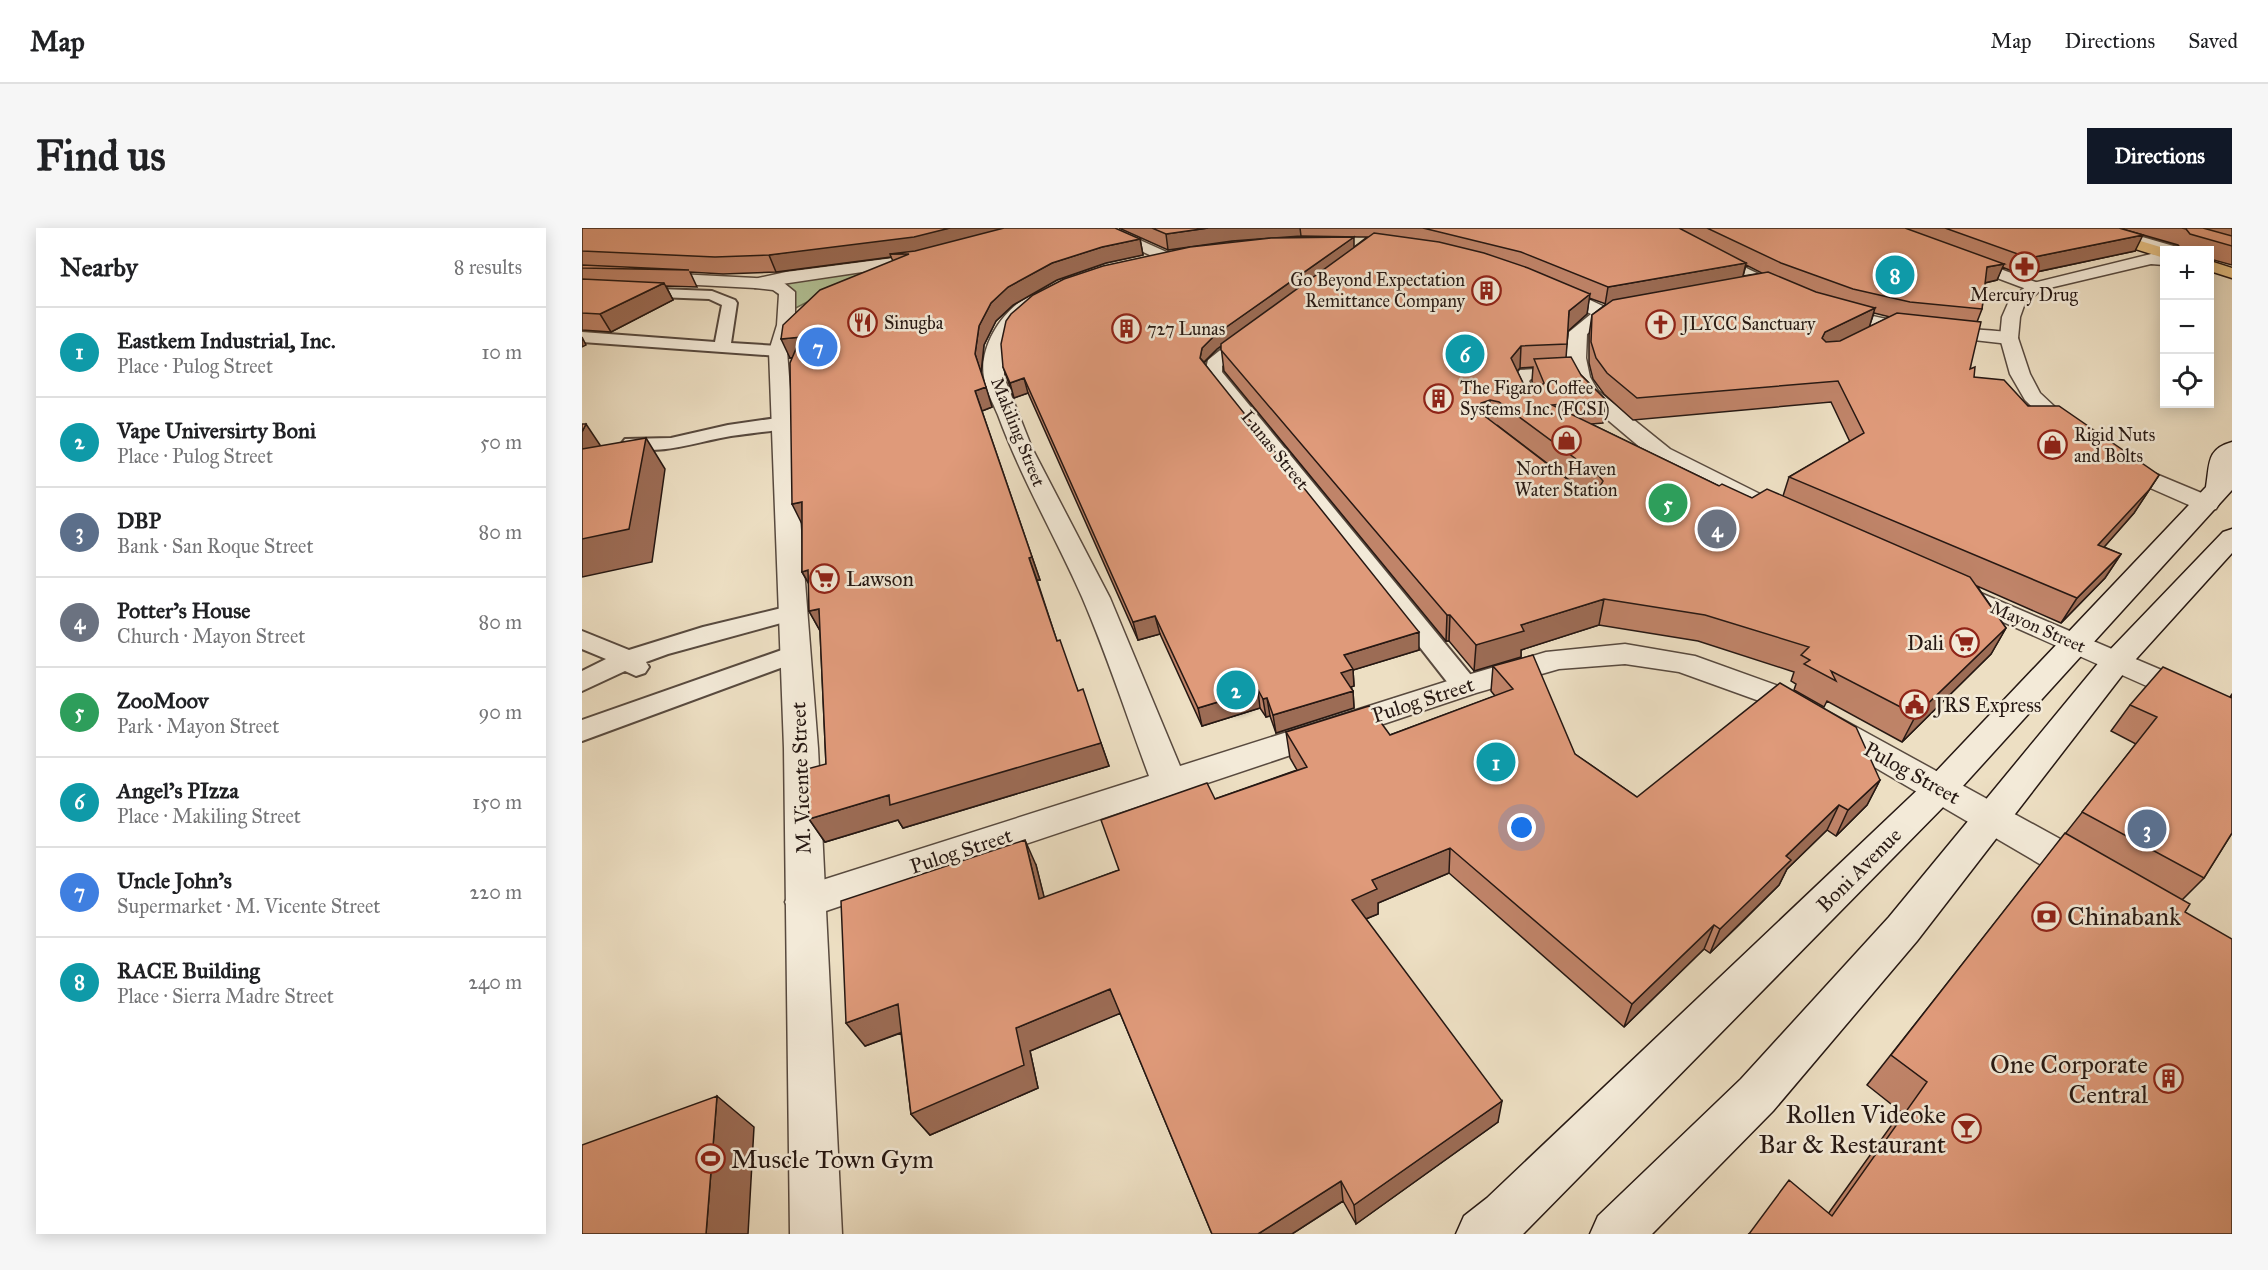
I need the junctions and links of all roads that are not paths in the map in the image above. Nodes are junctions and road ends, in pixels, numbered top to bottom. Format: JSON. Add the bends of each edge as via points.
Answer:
{"nodes":[{"id":1,"x":1101,"y":228,"type":"edge"},
{"id":2,"x":1657,"y":228,"type":"edge"},
{"id":3,"x":1877,"y":228,"type":"edge"},
{"id":4,"x":2083,"y":228,"type":"edge"},
{"id":5,"x":2098,"y":228,"type":"edge"},
{"id":6,"x":2160,"y":246,"type":"edge"},
{"id":7,"x":2160,"y":251,"type":"edge"},
{"id":8,"x":942,"y":254,"type":"edge"},
{"id":9,"x":920,"y":260,"type":"junction"},
{"id":10,"x":2160,"y":261,"type":"edge"},
{"id":11,"x":1131,"y":264,"type":"edge"},
{"id":12,"x":2214,"y":267,"type":"edge"},
{"id":13,"x":2232,"y":272,"type":"edge"},
{"id":14,"x":582,"y":274,"type":"edge"},
{"id":15,"x":1534,"y":280,"type":"edge"},
{"id":16,"x":755,"y":283,"type":"junction"},
{"id":17,"x":1766,"y":283,"type":"junction"},
{"id":18,"x":850,"y":286,"type":"edge"},
{"id":19,"x":1062,"y":287,"type":"edge"},
{"id":20,"x":2035,"y":287,"type":"junction"},
{"id":21,"x":582,"y":290,"type":"edge"},
{"id":22,"x":1724,"y":290,"type":"edge"},
{"id":23,"x":1641,"y":304,"type":"edge"},
{"id":24,"x":1603,"y":313,"type":"junction"},
{"id":25,"x":1889,"y":325,"type":"junction"},
{"id":26,"x":1260,"y":327,"type":"edge"},
{"id":27,"x":789,"y":329,"type":"junction"},
{"id":28,"x":582,"y":337,"type":"edge"},
{"id":29,"x":1866,"y":337,"type":"edge"},
{"id":30,"x":2009,"y":338,"type":"junction"},
{"id":31,"x":722,"y":347,"type":"junction"},
{"id":32,"x":1579,"y":372,"type":"junction"},
{"id":33,"x":1531,"y":404,"type":"edge"},
{"id":34,"x":783,"y":423,"type":"junction"},
{"id":35,"x":623,"y":444,"type":"edge"},
{"id":36,"x":2232,"y":449,"type":"edge"},
{"id":37,"x":2219,"y":491,"type":"edge"},
{"id":38,"x":1783,"y":514,"type":"edge"},
{"id":39,"x":2232,"y":537,"type":"edge"},
{"id":40,"x":1935,"y":581,"type":"edge"},
{"id":41,"x":795,"y":630,"type":"junction"},
{"id":42,"x":582,"y":639,"type":"edge"},
{"id":43,"x":2076,"y":644,"type":"junction"},
{"id":44,"x":2116,"y":662,"type":"junction"},
{"id":45,"x":632,"y":664,"type":"junction"},
{"id":46,"x":582,"y":681,"type":"edge"},
{"id":47,"x":1465,"y":686,"type":"junction"},
{"id":48,"x":2232,"y":713,"type":"edge"},
{"id":49,"x":582,"y":731,"type":"edge"},
{"id":50,"x":1169,"y":782,"type":"junction"},
{"id":51,"x":1940,"y":789,"type":"junction"},
{"id":52,"x":1992,"y":818,"type":"junction"},
{"id":53,"x":2120,"y":891,"type":"edge"},
{"id":54,"x":805,"y":903,"type":"junction"},
{"id":55,"x":816,"y":1234,"type":"edge"},
{"id":56,"x":1482,"y":1234,"type":"edge"},
{"id":57,"x":1616,"y":1234,"type":"edge"}],
"edges":[{"from":1,"to":11,"type":"street","via":[[1171,257]]},
{"from":2,"to":17,"type":"street"},
{"from":3,"to":20,"type":"street"},
{"from":4,"to":7,"type":"highway"},
{"from":5,"to":6,"type":"lane"},
{"from":8,"to":9,"type":"street"},
{"from":9,"to":16,"type":"street"},
{"from":9,"to":18,"type":"street"},
{"from":10,"to":20,"type":"street","via":[[2144,261]]},
{"from":12,"to":13,"type":"street"},
{"from":14,"to":16,"type":"street"},
{"from":15,"to":24,"type":"street"},
{"from":16,"to":27,"type":"street","name":"M. Vicente Street","via":[[778,286],[787,292]]},
{"from":17,"to":22,"type":"street"},
{"from":17,"to":25,"type":"street","via":[[1839,313]]},
{"from":19,"to":50,"type":"street","name":"Makiling Street","via":[[1029,304],[1008,322],[994,350],[994,377],[1021,448],[1096,598]]},
{"from":20,"to":30,"type":"street","via":[[2017,301]]},
{"from":21,"to":31,"type":"lane","via":[[712,295],[724,299],[730,303]]},
{"from":23,"to":24,"type":"street"},
{"from":24,"to":32,"type":"street","via":[[1578,332]]},
{"from":25,"to":29,"type":"lane"},
{"from":25,"to":30,"type":"street"},
{"from":26,"to":47,"type":"lane","name":"Lunas Street","via":[[1214,364],[1213,374]]},
{"from":27,"to":31,"type":"lane"},
{"from":27,"to":34,"type":"street","name":"M. Vicente Street"},
{"from":28,"to":31,"type":"lane"},
{"from":30,"to":37,"type":"street","via":[[2020,374],[2032,396],[2096,452],[2116,464]]},
{"from":32,"to":33,"type":"lane","via":[[1526,374],[1520,381]]},
{"from":32,"to":38,"type":"street","via":[[1590,395],[1662,454]]},
{"from":34,"to":35,"type":"lane","via":[[671,444]]},
{"from":34,"to":41,"type":"street","name":"M. Vicente Street"},
{"from":36,"to":37,"type":"street","via":[[2223,453]]},
{"from":37,"to":43,"type":"street","name":"Boni Avenue"},
{"from":39,"to":44,"type":"street"},
{"from":40,"to":43,"type":"street","name":"Mayon Street"},
{"from":41,"to":45,"type":"lane"},
{"from":41,"to":49,"type":"lane"},
{"from":41,"to":54,"type":"street","name":"M. Vicente Street"},
{"from":42,"to":45,"type":"lane"},
{"from":43,"to":44,"type":"street","name":"Mayon Street"},
{"from":43,"to":51,"type":"street","name":"Boni Avenue"},
{"from":44,"to":48,"type":"street","name":"Mayon Street"},
{"from":44,"to":52,"type":"street"},
{"from":45,"to":46,"type":"lane"},
{"from":47,"to":50,"type":"street","name":"Pulog Street"},
{"from":47,"to":51,"type":"street","name":"Pulog Street","via":[[1557,659],[1625,654],[1684,663],[1776,696]]},
{"from":50,"to":54,"type":"street","name":"Pulog Street"},
{"from":51,"to":52,"type":"street","name":"Pulog Street"},
{"from":51,"to":56,"type":"street","name":"Boni Avenue","via":[[1505,1216]]},
{"from":52,"to":53,"type":"street","name":"Pulog Street"},
{"from":52,"to":57,"type":"street","via":[[1904,929],[1757,1095]]},
{"from":54,"to":55,"type":"street","name":"M. Vicente Street"}]}
